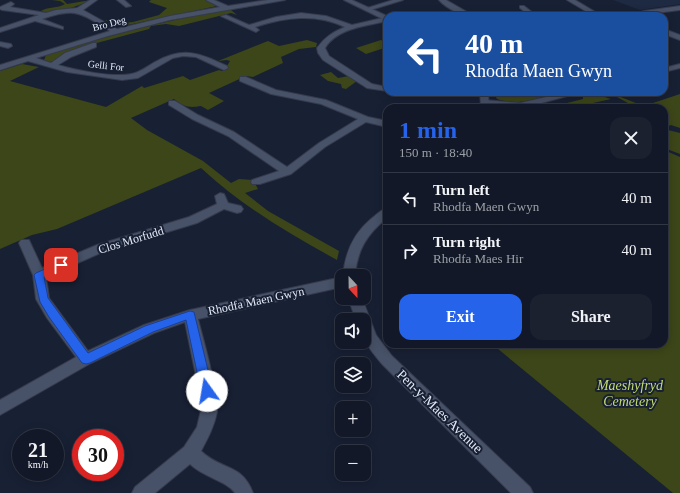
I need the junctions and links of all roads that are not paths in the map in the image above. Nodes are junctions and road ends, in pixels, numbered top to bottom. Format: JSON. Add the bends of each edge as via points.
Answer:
{"nodes":[{"id":1,"x":94,"y":0,"type":"edge"},
{"id":2,"x":120,"y":0,"type":"edge"},
{"id":3,"x":209,"y":0,"type":"edge"},
{"id":4,"x":282,"y":0,"type":"edge"},
{"id":5,"x":347,"y":0,"type":"edge"},
{"id":6,"x":400,"y":0,"type":"edge"},
{"id":7,"x":442,"y":0,"type":"edge"},
{"id":8,"x":570,"y":0,"type":"edge"},
{"id":9,"x":10,"y":4,"type":"dead end"},
{"id":10,"x":128,"y":6,"type":"dead end"},
{"id":11,"x":522,"y":6,"type":"dead end"},
{"id":12,"x":226,"y":7,"type":"junction"},
{"id":13,"x":680,"y":8,"type":"edge"},
{"id":14,"x":367,"y":9,"type":"junction"},
{"id":15,"x":79,"y":10,"type":"junction"},
{"id":16,"x":463,"y":12,"type":"edge"},
{"id":17,"x":529,"y":12,"type":"edge"},
{"id":18,"x":592,"y":12,"type":"edge"},
{"id":19,"x":651,"y":12,"type":"edge"},
{"id":20,"x":232,"y":14,"type":"dead end"},
{"id":21,"x":45,"y":15,"type":"junction"},
{"id":22,"x":383,"y":17,"type":"edge"},
{"id":23,"x":36,"y":19,"type":"junction"},
{"id":24,"x":383,"y":20,"type":"edge"},
{"id":25,"x":166,"y":26,"type":"dead end"},
{"id":26,"x":249,"y":27,"type":"junction"},
{"id":27,"x":352,"y":28,"type":"junction"},
{"id":28,"x":0,"y":30,"type":"edge"},
{"id":29,"x":52,"y":30,"type":"dead end"},
{"id":30,"x":115,"y":31,"type":"junction"},
{"id":31,"x":259,"y":32,"type":"dead end"},
{"id":32,"x":668,"y":33,"type":"edge"},
{"id":33,"x":680,"y":38,"type":"edge"},
{"id":34,"x":27,"y":58,"type":"junction"},
{"id":35,"x":223,"y":65,"type":"dead end"},
{"id":36,"x":51,"y":66,"type":"junction"},
{"id":37,"x":680,"y":66,"type":"edge"},
{"id":38,"x":0,"y":68,"type":"edge"},
{"id":39,"x":668,"y":69,"type":"edge"},
{"id":40,"x":349,"y":72,"type":"junction"},
{"id":41,"x":339,"y":75,"type":"dead end"},
{"id":42,"x":264,"y":78,"type":"dead end"},
{"id":43,"x":243,"y":79,"type":"dead end"},
{"id":44,"x":254,"y":83,"type":"junction"},
{"id":45,"x":383,"y":88,"type":"edge"},
{"id":46,"x":561,"y":96,"type":"edge"},
{"id":47,"x":172,"y":103,"type":"dead end"},
{"id":48,"x":528,"y":104,"type":"edge"},
{"id":49,"x":365,"y":119,"type":"junction"},
{"id":50,"x":383,"y":123,"type":"edge"},
{"id":51,"x":287,"y":172,"type":"junction"},
{"id":52,"x":256,"y":182,"type":"dead end"},
{"id":53,"x":237,"y":208,"type":"dead end"},
{"id":54,"x":383,"y":215,"type":"edge"},
{"id":55,"x":25,"y":243,"type":"dead end"},
{"id":56,"x":349,"y":269,"type":"edge"},
{"id":57,"x":39,"y":275,"type":"junction"},
{"id":58,"x":335,"y":284,"type":"edge"},
{"id":59,"x":190,"y":315,"type":"junction"},
{"id":60,"x":371,"y":339,"type":"edge"},
{"id":61,"x":86,"y":360,"type":"junction"},
{"id":62,"x":0,"y":408,"type":"edge"},
{"id":63,"x":190,"y":453,"type":"junction"},
{"id":64,"x":141,"y":493,"type":"edge"},
{"id":65,"x":244,"y":493,"type":"edge"},
{"id":66,"x":524,"y":493,"type":"edge"}],
"edges":[{"from":1,"to":15,"type":"street"},
{"from":2,"to":10,"type":"street"},
{"from":3,"to":12,"type":"street"},
{"from":4,"to":12,"type":"street","name":"Bro Deg"},
{"from":5,"to":14,"type":"street"},
{"from":6,"to":14,"type":"street"},
{"from":7,"to":16,"type":"street"},
{"from":8,"to":18,"type":"street"},
{"from":9,"to":21,"type":"street","via":[[2,8]]},
{"from":11,"to":17,"type":"street"},
{"from":12,"to":30,"type":"street","name":"Bro Deg"},
{"from":13,"to":19,"type":"street"},
{"from":14,"to":22,"type":"street"},
{"from":15,"to":21,"type":"street"},
{"from":15,"to":30,"type":"street"},
{"from":20,"to":26,"type":"street","via":[[221,17]]},
{"from":21,"to":23,"type":"street"},
{"from":23,"to":28,"type":"street"},
{"from":23,"to":29,"type":"street","via":[[64,28]]},
{"from":24,"to":27,"type":"street"},
{"from":25,"to":36,"type":"street","via":[[90,46],[68,55]]},
{"from":26,"to":27,"type":"street","via":[[275,18],[305,15],[332,19]]},
{"from":26,"to":31,"type":"street"},
{"from":27,"to":40,"type":"street","via":[[332,35],[321,48],[326,58]]},
{"from":30,"to":34,"type":"street","name":"Bro Deg"},
{"from":32,"to":33,"type":"street"},
{"from":34,"to":36,"type":"street","name":"Gelli For"},
{"from":34,"to":38,"type":"street","name":"Bro Deg"},
{"from":35,"to":36,"type":"street","name":"Gelli For","via":[[198,55],[183,54],[171,56],[132,79]]},
{"from":37,"to":39,"type":"street"},
{"from":40,"to":41,"type":"street"},
{"from":40,"to":45,"type":"street","via":[[370,86]]},
{"from":42,"to":44,"type":"street"},
{"from":43,"to":44,"type":"street"},
{"from":44,"to":49,"type":"street","via":[[274,92],[323,102]]},
{"from":46,"to":48,"type":"street"},
{"from":47,"to":51,"type":"street","via":[[231,134]]},
{"from":49,"to":50,"type":"street"},
{"from":49,"to":51,"type":"street","via":[[328,141]]},
{"from":51,"to":52,"type":"street"},
{"from":53,"to":57,"type":"street","name":"Clos Morfudd","via":[[222,200],[193,220],[101,248]]},
{"from":54,"to":56,"type":"street","via":[[358,238],[350,259]]},
{"from":55,"to":57,"type":"street"},
{"from":57,"to":61,"type":"street","via":[[43,299]]},
{"from":58,"to":59,"type":"street","name":"Rhodfa Maen Gwyn"},
{"from":59,"to":61,"type":"street","name":"Rhodfa Maen Gwyn","via":[[149,329]]},
{"from":59,"to":63,"type":"street","via":[[209,410],[204,430]]},
{"from":60,"to":66,"type":"street","name":"Pen-y-Maes Avenue","via":[[387,360]]},
{"from":61,"to":62,"type":"street","name":"Rhodfa Maen Gwyn"},
{"from":63,"to":64,"type":"street"},
{"from":63,"to":65,"type":"street","via":[[209,468],[236,479]]}]}
